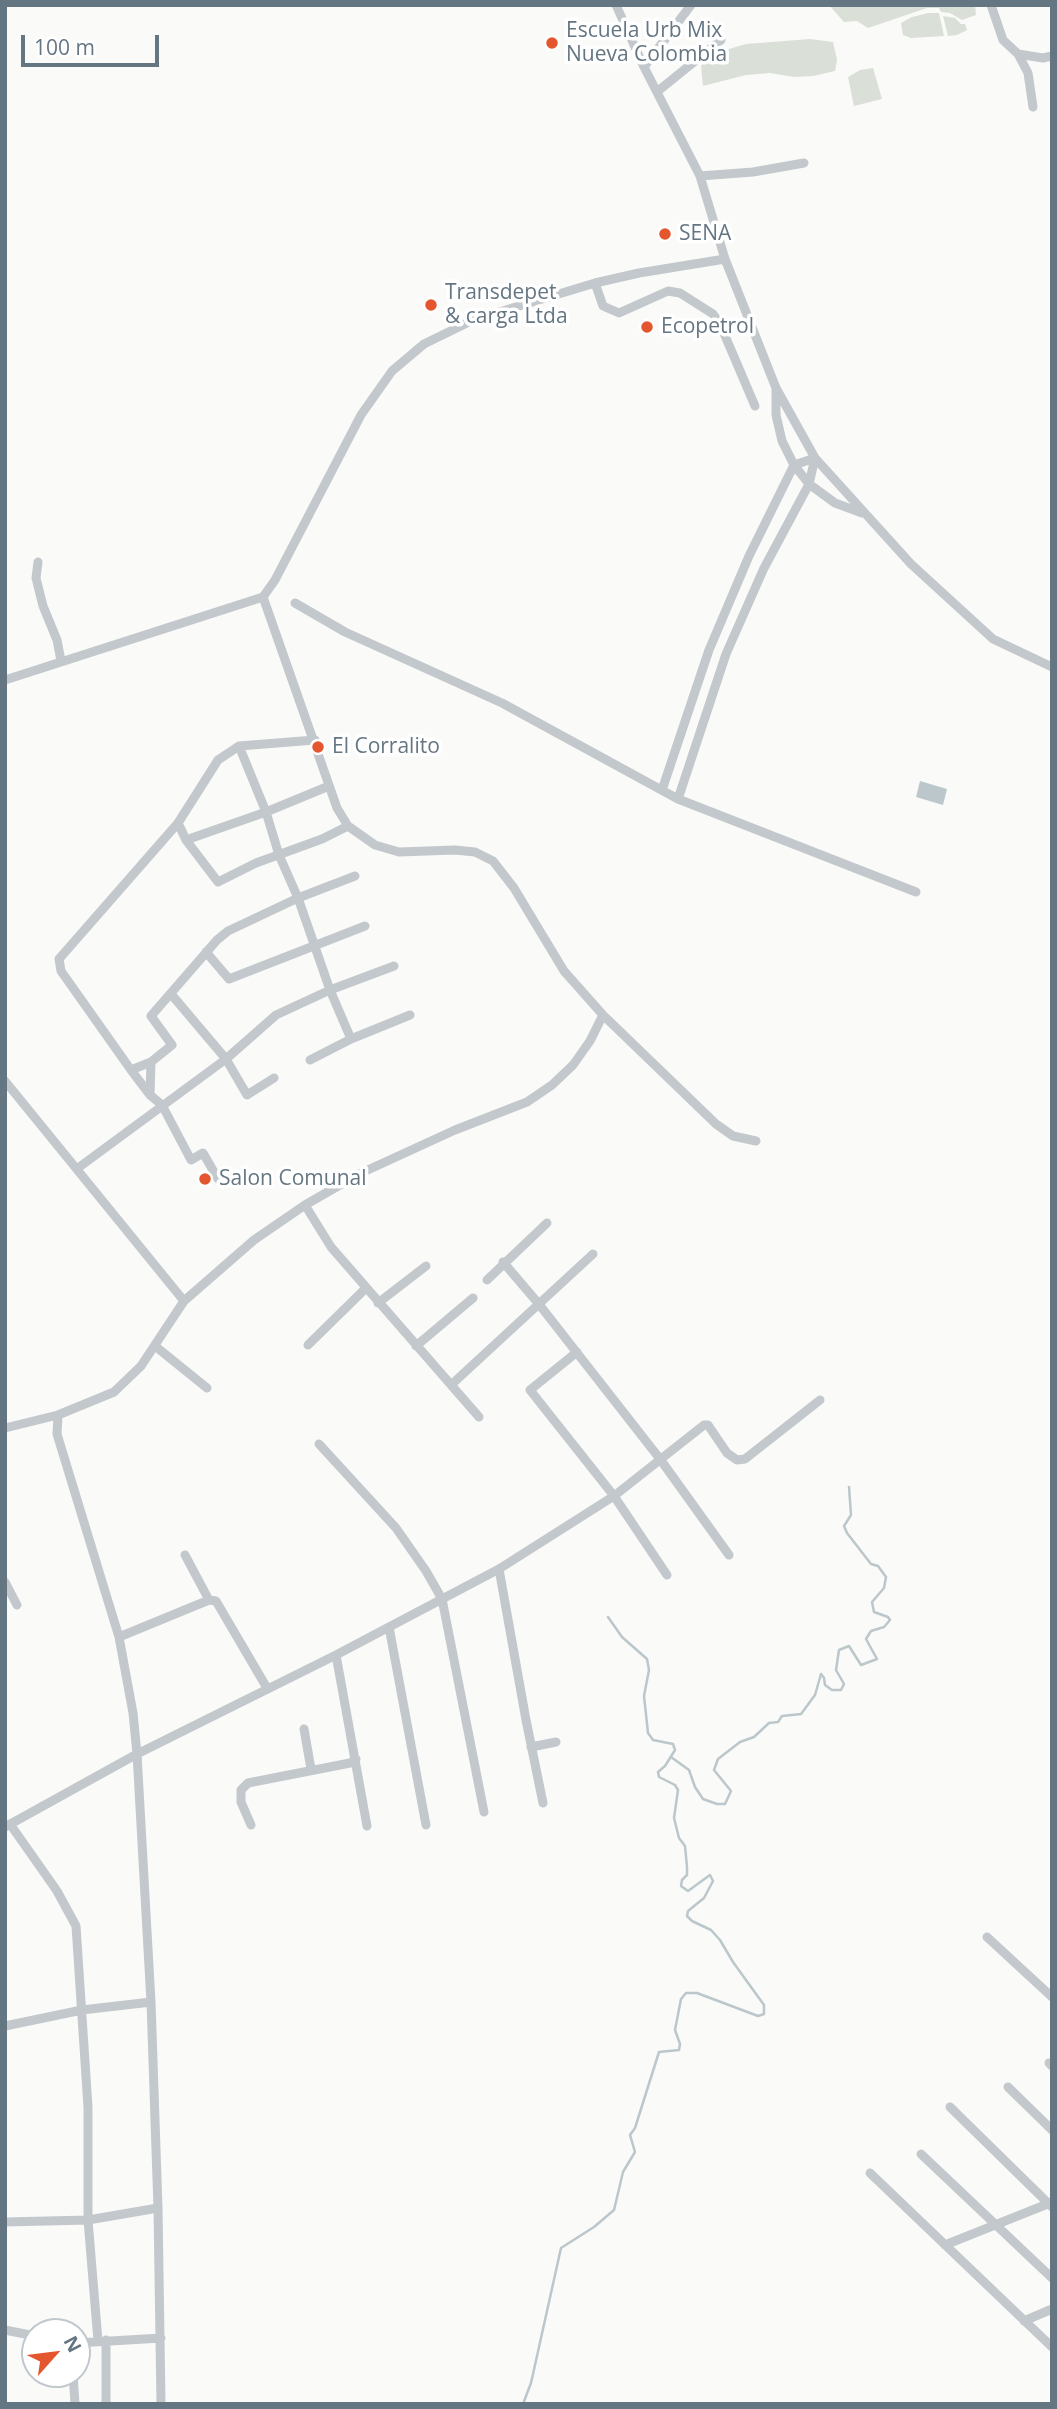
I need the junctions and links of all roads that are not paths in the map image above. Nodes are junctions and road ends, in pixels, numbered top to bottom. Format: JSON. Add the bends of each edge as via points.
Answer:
{"nodes":[{"id":1,"x":616,"y":5,"type":"edge"},
{"id":2,"x":691,"y":5,"type":"edge"},
{"id":3,"x":991,"y":5,"type":"edge"},
{"id":4,"x":721,"y":40,"type":"dead end"},
{"id":5,"x":1018,"y":54,"type":"junction"},
{"id":6,"x":1052,"y":56,"type":"edge"},
{"id":7,"x":644,"y":67,"type":"junction"},
{"id":8,"x":658,"y":91,"type":"junction"},
{"id":9,"x":1033,"y":107,"type":"dead end"},
{"id":10,"x":804,"y":163,"type":"dead end"},
{"id":11,"x":700,"y":176,"type":"junction"},
{"id":12,"x":725,"y":259,"type":"junction"},
{"id":13,"x":595,"y":283,"type":"junction"},
{"id":14,"x":776,"y":388,"type":"junction"},
{"id":15,"x":755,"y":406,"type":"dead end"},
{"id":16,"x":815,"y":458,"type":"junction"},
{"id":17,"x":794,"y":466,"type":"junction"},
{"id":18,"x":810,"y":484,"type":"junction"},
{"id":19,"x":864,"y":514,"type":"junction"},
{"id":20,"x":38,"y":562,"type":"dead end"},
{"id":21,"x":262,"y":597,"type":"junction"},
{"id":22,"x":295,"y":603,"type":"dead end"},
{"id":23,"x":709,"y":650,"type":"junction"},
{"id":24,"x":726,"y":654,"type":"junction"},
{"id":25,"x":61,"y":661,"type":"junction"},
{"id":26,"x":1052,"y":667,"type":"edge"},
{"id":27,"x":5,"y":680,"type":"edge"},
{"id":28,"x":315,"y":740,"type":"junction"},
{"id":29,"x":239,"y":746,"type":"junction"},
{"id":30,"x":329,"y":786,"type":"junction"},
{"id":31,"x":662,"y":790,"type":"junction"},
{"id":32,"x":678,"y":799,"type":"junction"},
{"id":33,"x":266,"y":812,"type":"junction"},
{"id":34,"x":178,"y":823,"type":"junction"},
{"id":35,"x":348,"y":826,"type":"junction"},
{"id":36,"x":186,"y":840,"type":"junction"},
{"id":37,"x":279,"y":855,"type":"junction"},
{"id":38,"x":355,"y":876,"type":"dead end"},
{"id":39,"x":916,"y":892,"type":"dead end"},
{"id":40,"x":298,"y":898,"type":"junction"},
{"id":41,"x":365,"y":926,"type":"dead end"},
{"id":42,"x":314,"y":945,"type":"junction"},
{"id":43,"x":206,"y":952,"type":"junction"},
{"id":44,"x":394,"y":966,"type":"dead end"},
{"id":45,"x":330,"y":990,"type":"junction"},
{"id":46,"x":171,"y":994,"type":"junction"},
{"id":47,"x":410,"y":1015,"type":"dead end"},
{"id":48,"x":603,"y":1015,"type":"junction"},
{"id":49,"x":351,"y":1039,"type":"junction"},
{"id":50,"x":226,"y":1059,"type":"junction"},
{"id":51,"x":310,"y":1060,"type":"dead end"},
{"id":52,"x":151,"y":1062,"type":"junction"},
{"id":53,"x":131,"y":1070,"type":"junction"},
{"id":54,"x":274,"y":1078,"type":"dead end"},
{"id":55,"x":5,"y":1081,"type":"edge"},
{"id":56,"x":150,"y":1095,"type":"junction"},
{"id":57,"x":162,"y":1105,"type":"junction"},
{"id":58,"x":756,"y":1141,"type":"dead end"},
{"id":59,"x":78,"y":1168,"type":"junction"},
{"id":60,"x":218,"y":1179,"type":"dead end"},
{"id":61,"x":305,"y":1205,"type":"junction"},
{"id":62,"x":547,"y":1223,"type":"dead end"},
{"id":63,"x":593,"y":1254,"type":"dead end"},
{"id":64,"x":503,"y":1262,"type":"junction"},
{"id":65,"x":426,"y":1266,"type":"dead end"},
{"id":66,"x":487,"y":1280,"type":"dead end"},
{"id":67,"x":366,"y":1288,"type":"junction"},
{"id":68,"x":473,"y":1298,"type":"dead end"},
{"id":69,"x":184,"y":1301,"type":"junction"},
{"id":70,"x":378,"y":1303,"type":"junction"},
{"id":71,"x":538,"y":1303,"type":"junction"},
{"id":72,"x":307,"y":1345,"type":"dead end"},
{"id":73,"x":155,"y":1346,"type":"junction"},
{"id":74,"x":416,"y":1346,"type":"junction"},
{"id":75,"x":576,"y":1352,"type":"junction"},
{"id":76,"x":451,"y":1385,"type":"junction"},
{"id":77,"x":207,"y":1388,"type":"dead end"},
{"id":78,"x":820,"y":1400,"type":"dead end"},
{"id":79,"x":58,"y":1415,"type":"junction"},
{"id":80,"x":479,"y":1417,"type":"dead end"},
{"id":81,"x":5,"y":1427,"type":"edge"},
{"id":82,"x":319,"y":1444,"type":"dead end"},
{"id":83,"x":660,"y":1459,"type":"junction"},
{"id":84,"x":614,"y":1496,"type":"junction"},
{"id":85,"x":185,"y":1555,"type":"dead end"},
{"id":86,"x":729,"y":1555,"type":"dead end"},
{"id":87,"x":499,"y":1569,"type":"junction"},
{"id":88,"x":667,"y":1575,"type":"dead end"},
{"id":89,"x":5,"y":1582,"type":"edge"},
{"id":90,"x":442,"y":1599,"type":"junction"},
{"id":91,"x":209,"y":1600,"type":"junction"},
{"id":92,"x":17,"y":1605,"type":"dead end"},
{"id":93,"x":389,"y":1627,"type":"junction"},
{"id":94,"x":119,"y":1637,"type":"junction"},
{"id":95,"x":336,"y":1655,"type":"junction"},
{"id":96,"x":267,"y":1688,"type":"junction"},
{"id":97,"x":304,"y":1729,"type":"dead end"},
{"id":98,"x":556,"y":1742,"type":"dead end"},
{"id":99,"x":531,"y":1747,"type":"junction"},
{"id":100,"x":137,"y":1754,"type":"junction"},
{"id":101,"x":356,"y":1759,"type":"junction"},
{"id":102,"x":311,"y":1769,"type":"junction"},
{"id":103,"x":543,"y":1803,"type":"dead end"},
{"id":104,"x":484,"y":1812,"type":"dead end"},
{"id":105,"x":251,"y":1825,"type":"dead end"},
{"id":106,"x":426,"y":1825,"type":"dead end"},
{"id":107,"x":8,"y":1826,"type":"edge"},
{"id":108,"x":368,"y":1826,"type":"dead end"},
{"id":109,"x":987,"y":1937,"type":"dead end"},
{"id":110,"x":1052,"y":1997,"type":"edge"},
{"id":111,"x":151,"y":2002,"type":"junction"},
{"id":112,"x":82,"y":2010,"type":"junction"},
{"id":113,"x":5,"y":2026,"type":"edge"},
{"id":114,"x":1008,"y":2087,"type":"dead end"},
{"id":115,"x":950,"y":2106,"type":"dead end"},
{"id":116,"x":1052,"y":2130,"type":"edge"},
{"id":117,"x":921,"y":2154,"type":"dead end"},
{"id":118,"x":870,"y":2174,"type":"dead end"},
{"id":119,"x":1051,"y":2204,"type":"edge"},
{"id":120,"x":158,"y":2208,"type":"junction"},
{"id":121,"x":88,"y":2220,"type":"junction"},
{"id":122,"x":5,"y":2222,"type":"edge"},
{"id":123,"x":996,"y":2225,"type":"junction"},
{"id":124,"x":945,"y":2245,"type":"junction"},
{"id":125,"x":1052,"y":2278,"type":"edge"},
{"id":126,"x":1052,"y":2309,"type":"edge"},
{"id":127,"x":1024,"y":2321,"type":"junction"},
{"id":128,"x":161,"y":2338,"type":"junction"},
{"id":129,"x":102,"y":2341,"type":"junction"},
{"id":130,"x":91,"y":2342,"type":"edge"},
{"id":131,"x":1052,"y":2347,"type":"edge"},
{"id":132,"x":107,"y":2404,"type":"edge"},
{"id":133,"x":161,"y":2404,"type":"edge"}],
"edges":[{"from":1,"to":7,"type":"street"},
{"from":2,"to":7,"type":"street"},
{"from":3,"to":5,"type":"street","via":[[1003,40]]},
{"from":4,"to":8,"type":"street"},
{"from":5,"to":6,"type":"street"},
{"from":5,"to":9,"type":"street","via":[[1028,73]]},
{"from":7,"to":8,"type":"street"},
{"from":8,"to":11,"type":"street"},
{"from":10,"to":11,"type":"street"},
{"from":11,"to":12,"type":"street"},
{"from":12,"to":13,"type":"street"},
{"from":12,"to":14,"type":"street"},
{"from":13,"to":15,"type":"street","via":[[603,306],[619,313],[668,291],[680,293],[713,314]]},
{"from":13,"to":21,"type":"street","via":[[473,320],[424,344],[392,371],[361,415]]},
{"from":14,"to":16,"type":"street"},
{"from":14,"to":17,"type":"street","via":[[776,415]]},
{"from":16,"to":17,"type":"street"},
{"from":16,"to":18,"type":"street"},
{"from":16,"to":19,"type":"street"},
{"from":17,"to":18,"type":"street"},
{"from":17,"to":23,"type":"street"},
{"from":18,"to":19,"type":"street","via":[[835,503]]},
{"from":18,"to":24,"type":"street","via":[[764,568]]},
{"from":19,"to":26,"type":"street","via":[[993,639]]},
{"from":20,"to":25,"type":"street","via":[[36,578]]},
{"from":21,"to":25,"type":"street"},
{"from":21,"to":28,"type":"street"},
{"from":22,"to":31,"type":"street","via":[[345,632],[502,703]]},
{"from":23,"to":24,"type":"street"},
{"from":23,"to":31,"type":"street"},
{"from":24,"to":32,"type":"street"},
{"from":25,"to":27,"type":"street"},
{"from":28,"to":29,"type":"street"},
{"from":28,"to":30,"type":"street"},
{"from":29,"to":33,"type":"street"},
{"from":29,"to":34,"type":"street","via":[[218,760]]},
{"from":30,"to":33,"type":"street"},
{"from":30,"to":35,"type":"street"},
{"from":31,"to":32,"type":"street"},
{"from":32,"to":39,"type":"street"},
{"from":33,"to":36,"type":"street"},
{"from":33,"to":37,"type":"street"},
{"from":34,"to":36,"type":"street"},
{"from":34,"to":53,"type":"street","via":[[59,959],[61,971]]},
{"from":35,"to":37,"type":"street"},
{"from":35,"to":48,"type":"street","via":[[375,845],[398,852],[455,850],[475,852],[493,861],[564,971]]},
{"from":36,"to":37,"type":"street","via":[[218,882]]},
{"from":37,"to":40,"type":"street"},
{"from":38,"to":40,"type":"street"},
{"from":40,"to":42,"type":"street"},
{"from":40,"to":43,"type":"street","via":[[228,931]]},
{"from":41,"to":42,"type":"street"},
{"from":42,"to":43,"type":"street","via":[[229,979]]},
{"from":42,"to":45,"type":"street"},
{"from":43,"to":46,"type":"street"},
{"from":44,"to":45,"type":"street"},
{"from":45,"to":49,"type":"street"},
{"from":45,"to":50,"type":"street","via":[[276,1016]]},
{"from":46,"to":50,"type":"street"},
{"from":46,"to":52,"type":"street","via":[[151,1016],[172,1045]]},
{"from":47,"to":49,"type":"street"},
{"from":48,"to":58,"type":"street","via":[[716,1124],[733,1136]]},
{"from":48,"to":61,"type":"street","via":[[573,1065],[527,1102],[359,1174]]},
{"from":49,"to":51,"type":"street"},
{"from":50,"to":54,"type":"street","via":[[247,1095]]},
{"from":50,"to":57,"type":"street"},
{"from":52,"to":53,"type":"street"},
{"from":52,"to":56,"type":"street"},
{"from":53,"to":56,"type":"street"},
{"from":55,"to":59,"type":"street"},
{"from":56,"to":57,"type":"street"},
{"from":57,"to":59,"type":"street"},
{"from":57,"to":60,"type":"street","via":[[191,1160],[203,1153]]},
{"from":59,"to":69,"type":"street"},
{"from":61,"to":67,"type":"street","via":[[331,1247]]},
{"from":61,"to":69,"type":"street","via":[[254,1240]]},
{"from":62,"to":64,"type":"street"},
{"from":63,"to":71,"type":"street"},
{"from":64,"to":66,"type":"street"},
{"from":64,"to":71,"type":"street"},
{"from":65,"to":70,"type":"street"},
{"from":67,"to":70,"type":"street"},
{"from":67,"to":72,"type":"street"},
{"from":68,"to":74,"type":"street"},
{"from":69,"to":73,"type":"street"},
{"from":70,"to":74,"type":"street"},
{"from":71,"to":75,"type":"street"},
{"from":71,"to":76,"type":"street"},
{"from":73,"to":77,"type":"street"},
{"from":73,"to":79,"type":"street","via":[[114,1392]]},
{"from":74,"to":76,"type":"street"},
{"from":75,"to":83,"type":"street"},
{"from":75,"to":84,"type":"street","via":[[530,1390]]},
{"from":76,"to":80,"type":"street"},
{"from":78,"to":83,"type":"street","via":[[745,1459],[727,1453],[704,1425]]},
{"from":79,"to":81,"type":"street"},
{"from":79,"to":94,"type":"street","via":[[57,1434]]},
{"from":82,"to":90,"type":"street","via":[[396,1528]]},
{"from":83,"to":84,"type":"street"},
{"from":83,"to":86,"type":"street"},
{"from":84,"to":87,"type":"street"},
{"from":84,"to":88,"type":"street"},
{"from":85,"to":91,"type":"street"},
{"from":87,"to":90,"type":"street"},
{"from":87,"to":99,"type":"street"},
{"from":89,"to":92,"type":"street"},
{"from":90,"to":93,"type":"street"},
{"from":90,"to":104,"type":"street"},
{"from":91,"to":94,"type":"street"},
{"from":91,"to":96,"type":"street","via":[[216,1601]]},
{"from":93,"to":95,"type":"street"},
{"from":93,"to":106,"type":"street"},
{"from":94,"to":100,"type":"street"},
{"from":95,"to":96,"type":"street"},
{"from":95,"to":101,"type":"street"},
{"from":96,"to":100,"type":"street"},
{"from":97,"to":102,"type":"street"},
{"from":98,"to":99,"type":"street"},
{"from":99,"to":103,"type":"street"},
{"from":100,"to":107,"type":"street"},
{"from":100,"to":111,"type":"street"},
{"from":101,"to":102,"type":"street"},
{"from":101,"to":108,"type":"street"},
{"from":102,"to":105,"type":"street","via":[[248,1783],[241,1790],[241,1802]]},
{"from":107,"to":112,"type":"street","via":[[57,1891],[76,1926]]},
{"from":109,"to":110,"type":"street"},
{"from":111,"to":112,"type":"street"},
{"from":111,"to":120,"type":"street"},
{"from":112,"to":113,"type":"street"},
{"from":112,"to":121,"type":"street"},
{"from":114,"to":116,"type":"street"},
{"from":115,"to":119,"type":"street"},
{"from":117,"to":123,"type":"street"},
{"from":118,"to":124,"type":"street"},
{"from":119,"to":123,"type":"street"},
{"from":120,"to":121,"type":"street"},
{"from":120,"to":128,"type":"street"},
{"from":121,"to":122,"type":"street"},
{"from":121,"to":129,"type":"street"},
{"from":123,"to":124,"type":"street"},
{"from":123,"to":125,"type":"street"},
{"from":124,"to":127,"type":"street"},
{"from":126,"to":127,"type":"street"},
{"from":127,"to":131,"type":"street"},
{"from":128,"to":129,"type":"street"},
{"from":128,"to":133,"type":"street"},
{"from":129,"to":130,"type":"street"},
{"from":129,"to":132,"type":"street"}]}
